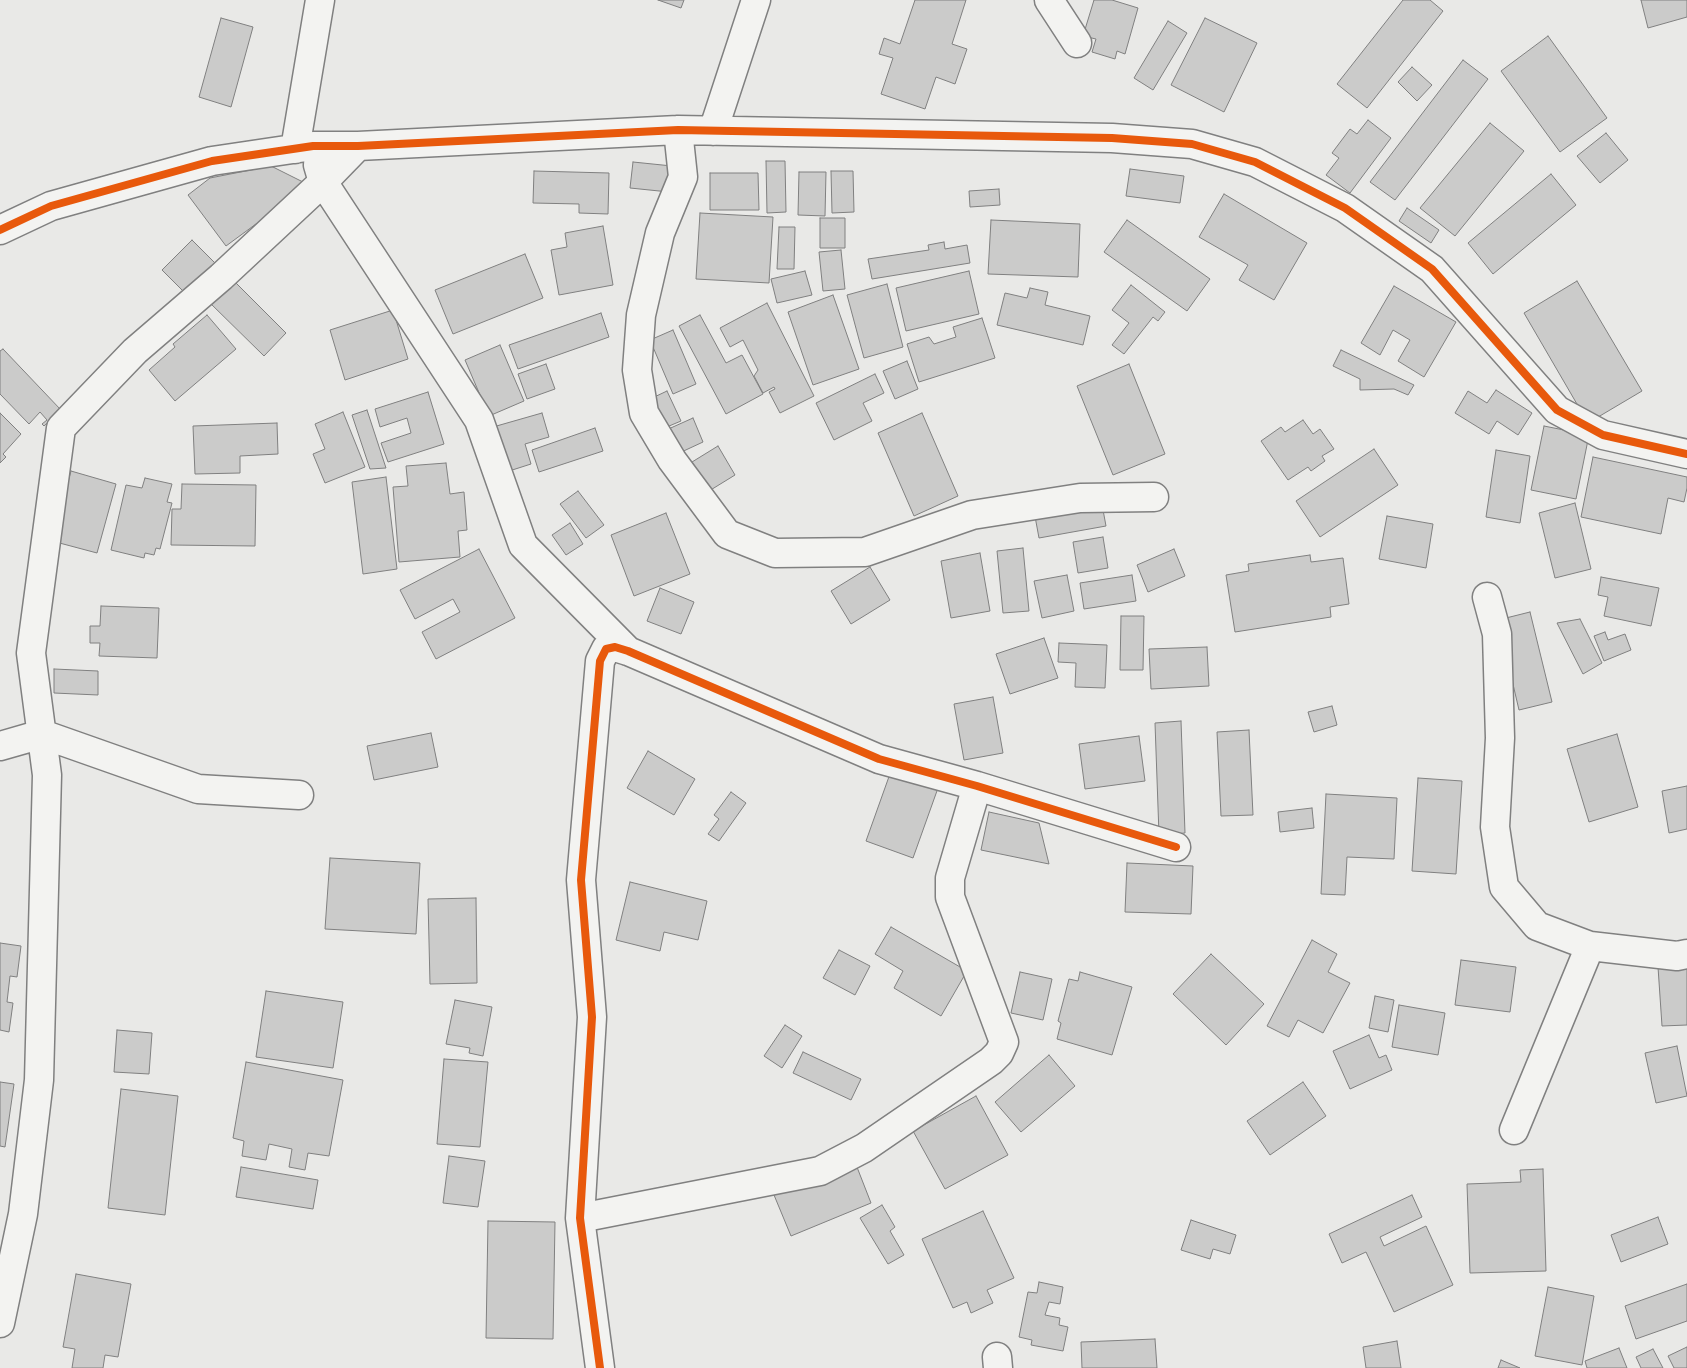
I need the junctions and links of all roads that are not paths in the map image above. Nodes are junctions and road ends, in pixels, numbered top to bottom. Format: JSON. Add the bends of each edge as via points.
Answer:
{"nodes":[{"id":1,"x":320,"y":0,"type":"edge"},
{"id":2,"x":756,"y":0,"type":"edge"},
{"id":3,"x":1050,"y":0,"type":"edge"},
{"id":4,"x":1077,"y":43,"type":"dead end"},
{"id":5,"x":678,"y":130,"type":"junction"},
{"id":6,"x":713,"y":131,"type":"junction"},
{"id":7,"x":358,"y":146,"type":"junction"},
{"id":8,"x":304,"y":148,"type":"junction"},
{"id":9,"x":323,"y":182,"type":"junction"},
{"id":10,"x":0,"y":230,"type":"edge"},
{"id":11,"x":1687,"y":454,"type":"edge"},
{"id":12,"x":1154,"y":497,"type":"dead end"},
{"id":13,"x":1487,"y":597,"type":"dead end"},
{"id":14,"x":628,"y":651,"type":"junction"},
{"id":15,"x":42,"y":734,"type":"junction"},
{"id":16,"x":0,"y":746,"type":"edge"},
{"id":17,"x":977,"y":786,"type":"junction"},
{"id":18,"x":298,"y":795,"type":"dead end"},
{"id":19,"x":1176,"y":847,"type":"dead end"},
{"id":20,"x":1590,"y":946,"type":"junction"},
{"id":21,"x":1687,"y":954,"type":"edge"},
{"id":22,"x":1514,"y":1130,"type":"dead end"},
{"id":23,"x":580,"y":1218,"type":"junction"},
{"id":24,"x":0,"y":1323,"type":"edge"},
{"id":25,"x":600,"y":1368,"type":"edge"}],
"edges":[{"from":1,"to":8,"type":"street"},
{"from":2,"to":6,"type":"street"},
{"from":3,"to":4,"type":"street"},
{"from":5,"to":6,"type":"street"},
{"from":5,"to":7,"type":"street"},
{"from":5,"to":12,"type":"street","via":[[683,177],[660,233],[641,315],[637,370],[644,413],[672,460],[726,534],[775,553],[865,552],[972,515],[1080,498]]},
{"from":6,"to":11,"type":"street","via":[[1112,138],[1192,144],[1255,162],[1345,208],[1432,269],[1557,410],[1603,435]]},
{"from":7,"to":8,"type":"street"},
{"from":7,"to":9,"type":"street"},
{"from":8,"to":9,"type":"street"},
{"from":8,"to":10,"type":"street","via":[[212,161],[51,206]]},
{"from":9,"to":14,"type":"street","via":[[479,420],[523,545]]},
{"from":9,"to":15,"type":"street","via":[[135,351],[61,428],[31,653]]},
{"from":13,"to":20,"type":"street","via":[[1497,634],[1500,738],[1495,828],[1504,887],[1537,926]]},
{"from":14,"to":17,"type":"street","via":[[880,759]]},
{"from":14,"to":23,"type":"street","via":[[615,647],[606,649],[600,661],[581,880],[592,1017]]},
{"from":15,"to":16,"type":"street"},
{"from":15,"to":18,"type":"street","via":[[198,789]]},
{"from":15,"to":24,"type":"street","via":[[47,774],[39,1080],[23,1214]]},
{"from":17,"to":19,"type":"street"},
{"from":17,"to":23,"type":"street","via":[[950,878],[950,897],[1004,1042],[999,1053],[864,1148],[820,1171]]},
{"from":20,"to":21,"type":"street","via":[[1677,956]]},
{"from":20,"to":22,"type":"street"},
{"from":23,"to":25,"type":"street"}]}
